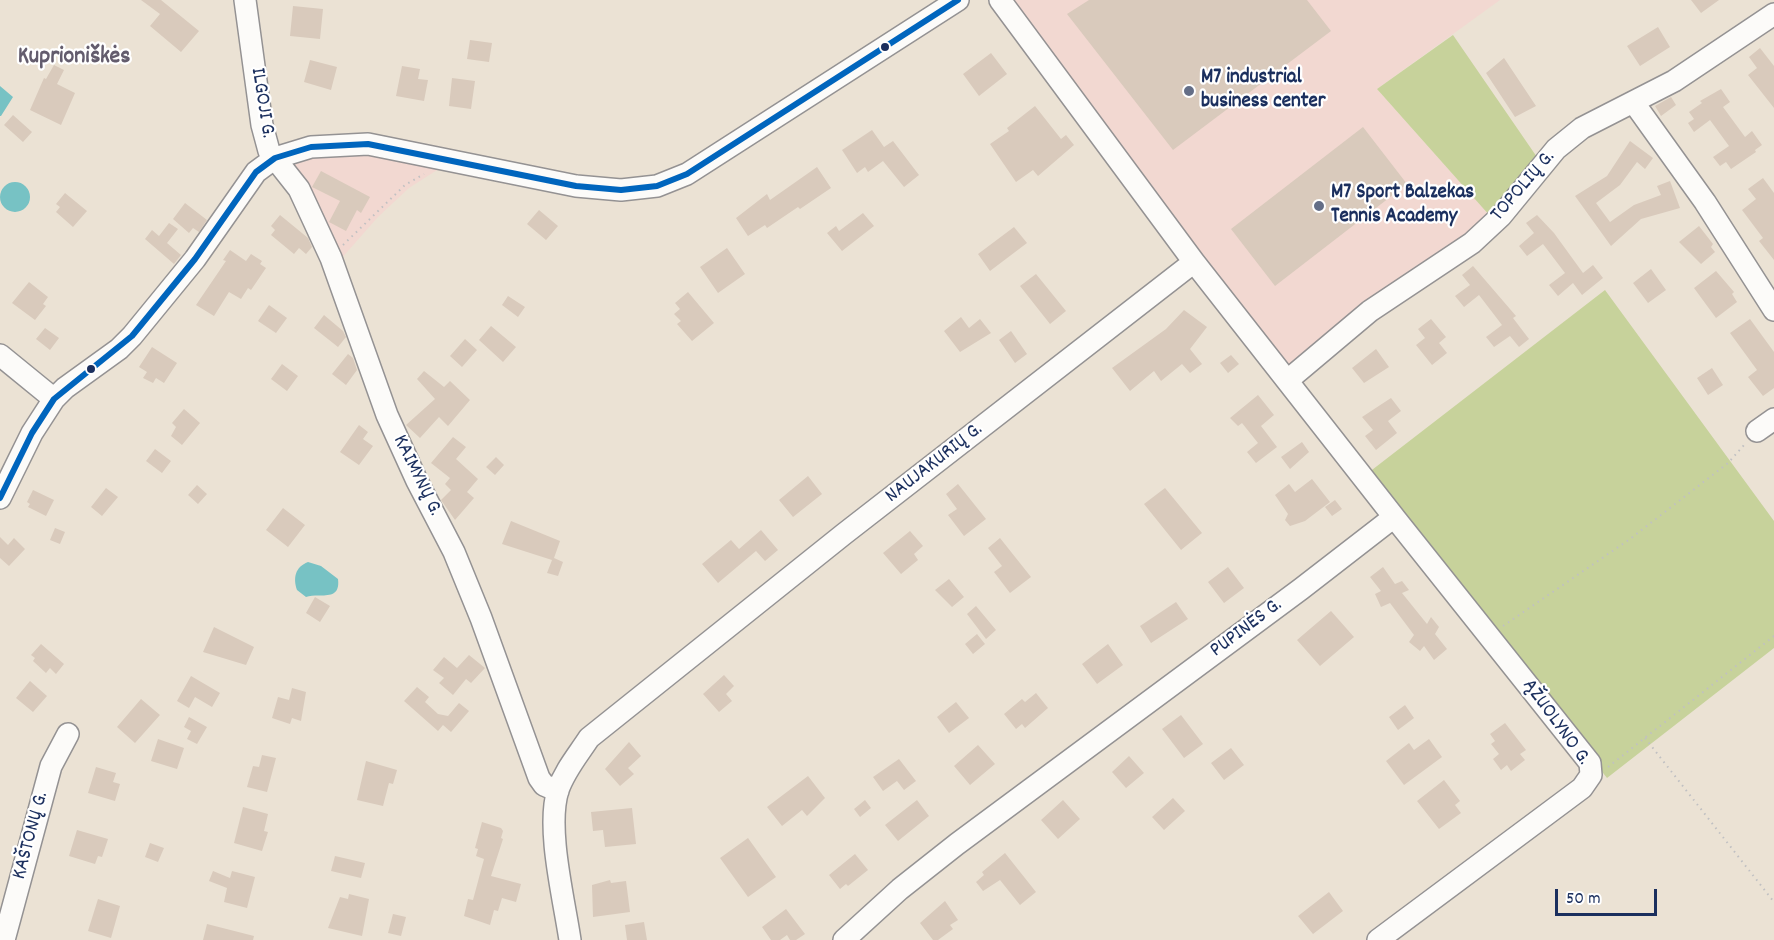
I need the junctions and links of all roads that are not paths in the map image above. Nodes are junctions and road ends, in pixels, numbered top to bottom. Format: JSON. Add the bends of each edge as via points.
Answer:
{"nodes":[{"id":1,"x":245,"y":0,"type":"edge"},
{"id":2,"x":958,"y":0,"type":"edge"},
{"id":3,"x":1000,"y":0,"type":"edge"},
{"id":4,"x":1774,"y":14,"type":"edge"},
{"id":5,"x":1634,"y":103,"type":"junction"},
{"id":6,"x":275,"y":158,"type":"junction"},
{"id":7,"x":1194,"y":262,"type":"junction"},
{"id":8,"x":1774,"y":310,"type":"edge"},
{"id":9,"x":0,"y":355,"type":"edge"},
{"id":10,"x":1288,"y":380,"type":"junction"},
{"id":11,"x":54,"y":399,"type":"junction"},
{"id":12,"x":0,"y":498,"type":"edge"},
{"id":13,"x":1394,"y":517,"type":"junction"},
{"id":14,"x":68,"y":734,"type":"dead end"},
{"id":15,"x":558,"y":791,"type":"junction"},
{"id":16,"x":4,"y":940,"type":"edge"},
{"id":17,"x":570,"y":940,"type":"edge"},
{"id":18,"x":843,"y":940,"type":"edge"},
{"id":19,"x":1378,"y":940,"type":"edge"}],
"edges":[{"from":1,"to":6,"type":"street","name":"ILGOJI G.","via":[[262,125],[269,151]]},
{"from":2,"to":6,"type":"street","via":[[687,174],[657,186],[621,190],[576,186],[395,148],[348,143],[311,147]]},
{"from":3,"to":7,"type":"street"},
{"from":4,"to":5,"type":"street","name":"TOPOLIŲ G."},
{"from":5,"to":8,"type":"street","via":[[1705,202]]},
{"from":5,"to":10,"type":"street","name":"TOPOLIŲ G.","via":[[1582,128],[1556,149],[1501,216],[1472,243],[1370,311]]},
{"from":6,"to":11,"type":"street","name":"ILGOJI G.","via":[[256,172],[195,259],[132,336]]},
{"from":6,"to":15,"type":"street","name":"KAIMYNŲ G.","via":[[299,189],[331,258],[387,415],[454,552],[539,778]]},
{"from":7,"to":10,"type":"street"},
{"from":7,"to":15,"type":"street","name":"NAUJAKURIŲ G.","via":[[622,710],[589,738],[565,773]]},
{"from":9,"to":11,"type":"street"},
{"from":10,"to":13,"type":"street"},
{"from":11,"to":12,"type":"street","name":"ILGOJI G.","via":[[32,433]]},
{"from":13,"to":18,"type":"street","name":"PUPINĖS G.","via":[[957,844]]},
{"from":13,"to":19,"type":"street","name":"ĄŽUOLYNO G.","via":[[1590,763],[1591,775],[1582,788]]},
{"from":14,"to":16,"type":"street","name":"KAŠTONŲ G.","via":[[51,766]]},
{"from":15,"to":17,"type":"street","name":"NAUJAKURIŲ G.","via":[[553,819]]}]}
